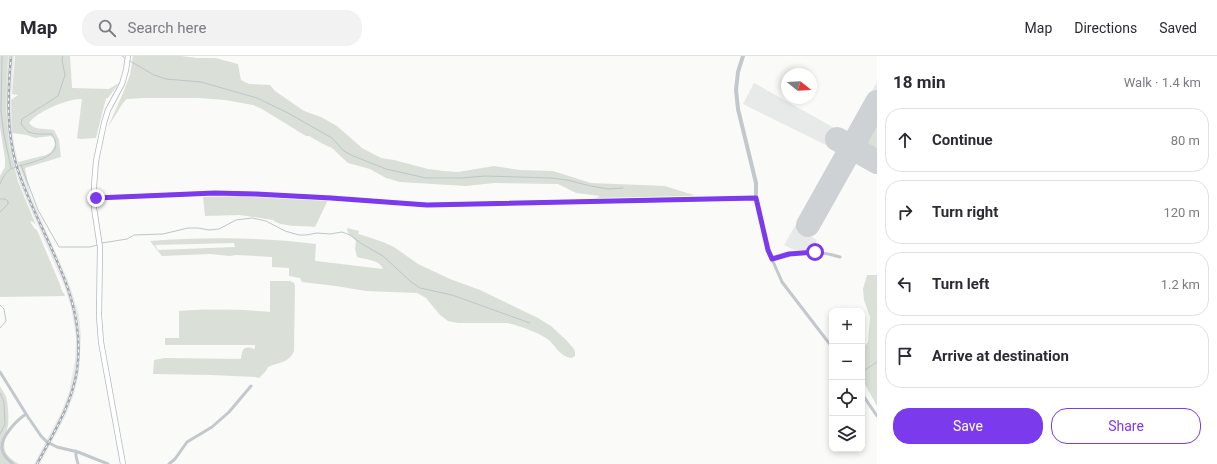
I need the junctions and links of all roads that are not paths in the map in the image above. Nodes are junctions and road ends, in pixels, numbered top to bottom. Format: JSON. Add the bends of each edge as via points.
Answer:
{"nodes":[{"id":1,"x":128,"y":56,"type":"edge"},
{"id":2,"x":743,"y":56,"type":"edge"},
{"id":3,"x":93,"y":198,"type":"junction"},
{"id":4,"x":756,"y":198,"type":"junction"},
{"id":5,"x":840,"y":257,"type":"dead end"},
{"id":6,"x":772,"y":259,"type":"junction"},
{"id":7,"x":829,"y":344,"type":"edge"},
{"id":8,"x":0,"y":372,"type":"edge"},
{"id":9,"x":251,"y":386,"type":"dead end"},
{"id":10,"x":865,"y":398,"type":"edge"},
{"id":11,"x":26,"y":414,"type":"junction"},
{"id":12,"x":877,"y":416,"type":"edge"},
{"id":13,"x":76,"y":451,"type":"junction"},
{"id":14,"x":13,"y":464,"type":"edge"},
{"id":15,"x":78,"y":464,"type":"edge"},
{"id":16,"x":108,"y":464,"type":"edge"},
{"id":17,"x":122,"y":464,"type":"edge"},
{"id":18,"x":170,"y":464,"type":"edge"}],
"edges":[{"from":1,"to":3,"type":"main road","via":[[122,84],[102,127]]},
{"from":2,"to":4,"type":"street","via":[[736,90],[756,183]]},
{"from":3,"to":4,"type":"street","via":[[215,193],[427,205]]},
{"from":3,"to":17,"type":"main road","via":[[100,247],[101,342]]},
{"from":4,"to":6,"type":"street"},
{"from":5,"to":6,"type":"street","via":[[815,252],[789,254]]},
{"from":6,"to":7,"type":"street","via":[[782,282]]},
{"from":8,"to":11,"type":"street"},
{"from":9,"to":18,"type":"street","via":[[212,427],[187,442]]},
{"from":10,"to":12,"type":"street"},
{"from":11,"to":13,"type":"street","via":[[47,442]]},
{"from":11,"to":14,"type":"street","via":[[15,423],[2,445],[3,453]]},
{"from":13,"to":15,"type":"street"},
{"from":13,"to":16,"type":"street"}]}
